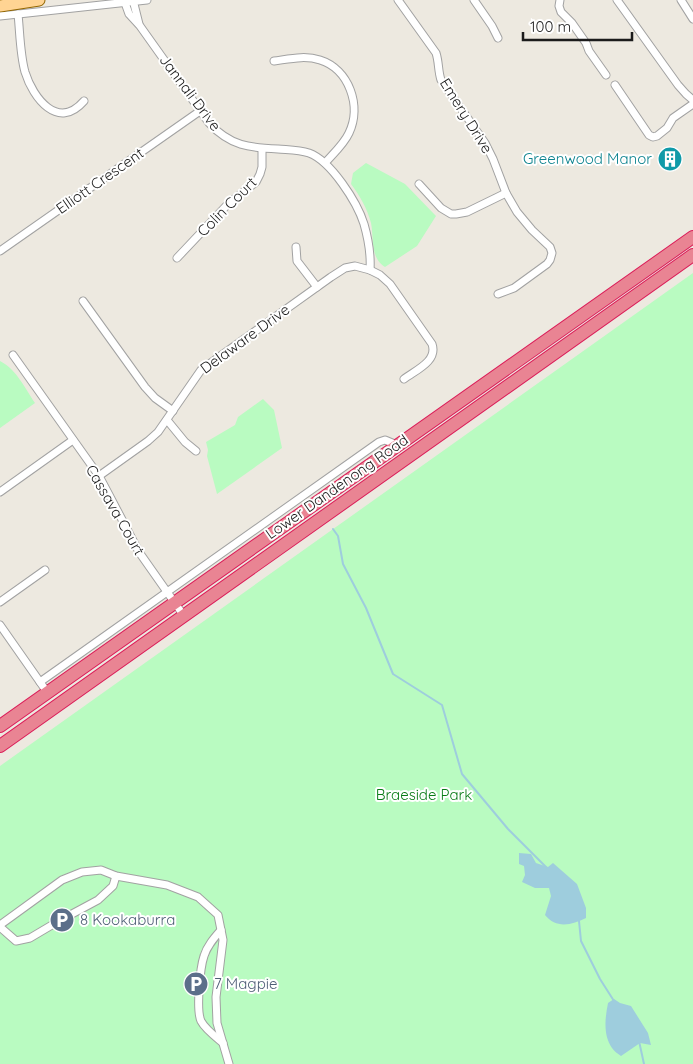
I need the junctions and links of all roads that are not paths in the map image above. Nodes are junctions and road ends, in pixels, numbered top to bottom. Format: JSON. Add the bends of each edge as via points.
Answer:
{"nodes":[{"id":1,"x":39,"y":0,"type":"edge"},
{"id":2,"x":147,"y":0,"type":"edge"},
{"id":3,"x":398,"y":0,"type":"edge"},
{"id":4,"x":474,"y":0,"type":"edge"},
{"id":5,"x":560,"y":0,"type":"edge"},
{"id":6,"x":617,"y":0,"type":"edge"},
{"id":7,"x":681,"y":0,"type":"edge"},
{"id":8,"x":124,"y":1,"type":"edge"},
{"id":9,"x":133,"y":1,"type":"edge"},
{"id":10,"x":0,"y":6,"type":"edge"},
{"id":11,"x":18,"y":14,"type":"junction"},
{"id":12,"x":0,"y":16,"type":"edge"},
{"id":13,"x":693,"y":19,"type":"edge"},
{"id":14,"x":140,"y":26,"type":"junction"},
{"id":15,"x":498,"y":38,"type":"dead end"},
{"id":16,"x":274,"y":61,"type":"dead end"},
{"id":17,"x":606,"y":75,"type":"dead end"},
{"id":18,"x":615,"y":85,"type":"dead end"},
{"id":19,"x":84,"y":101,"type":"dead end"},
{"id":20,"x":693,"y":102,"type":"edge"},
{"id":21,"x":200,"y":111,"type":"junction"},
{"id":22,"x":262,"y":149,"type":"junction"},
{"id":23,"x":325,"y":163,"type":"junction"},
{"id":24,"x":419,"y":184,"type":"dead end"},
{"id":25,"x":506,"y":193,"type":"junction"},
{"id":26,"x":693,"y":237,"type":"edge"},
{"id":27,"x":296,"y":247,"type":"dead end"},
{"id":28,"x":0,"y":251,"type":"edge"},
{"id":29,"x":693,"y":255,"type":"edge"},
{"id":30,"x":178,"y":258,"type":"dead end"},
{"id":31,"x":366,"y":269,"type":"junction"},
{"id":32,"x":317,"y":287,"type":"junction"},
{"id":33,"x":498,"y":294,"type":"dead end"},
{"id":34,"x":83,"y":300,"type":"dead end"},
{"id":35,"x":13,"y":355,"type":"dead end"},
{"id":36,"x":404,"y":379,"type":"dead end"},
{"id":37,"x":173,"y":411,"type":"junction"},
{"id":38,"x":167,"y":420,"type":"junction"},
{"id":39,"x":73,"y":440,"type":"junction"},
{"id":40,"x":397,"y":445,"type":"junction"},
{"id":41,"x":196,"y":451,"type":"dead end"},
{"id":42,"x":99,"y":476,"type":"junction"},
{"id":43,"x":0,"y":492,"type":"edge"},
{"id":44,"x":45,"y":570,"type":"dead end"},
{"id":45,"x":170,"y":598,"type":"junction"},
{"id":46,"x":0,"y":602,"type":"edge"},
{"id":47,"x":184,"y":616,"type":"junction"},
{"id":48,"x":0,"y":625,"type":"edge"},
{"id":49,"x":43,"y":687,"type":"junction"},
{"id":50,"x":0,"y":726,"type":"edge"},
{"id":51,"x":0,"y":746,"type":"edge"},
{"id":52,"x":116,"y":876,"type":"junction"},
{"id":53,"x":0,"y":926,"type":"edge"},
{"id":54,"x":221,"y":930,"type":"junction"},
{"id":55,"x":224,"y":1044,"type":"junction"},
{"id":56,"x":229,"y":1064,"type":"edge"}],
"edges":[{"from":1,"to":10,"type":"main road"},
{"from":2,"to":9,"type":"street"},
{"from":3,"to":25,"type":"street","name":"Emery Drive","via":[[436,53],[441,80],[485,143]]},
{"from":4,"to":15,"type":"street"},
{"from":5,"to":17,"type":"street","via":[[561,12],[572,23]]},
{"from":6,"to":20,"type":"street"},
{"from":7,"to":13,"type":"street"},
{"from":8,"to":9,"type":"street"},
{"from":8,"to":11,"type":"street"},
{"from":8,"to":14,"type":"street","name":"Jannali Drive","via":[[129,14]]},
{"from":9,"to":14,"type":"street","name":"Jannali Drive"},
{"from":11,"to":12,"type":"street"},
{"from":11,"to":19,"type":"street","via":[[22,60],[29,81],[41,100],[53,111],[63,114],[79,108]]},
{"from":14,"to":21,"type":"street","name":"Jannali Drive"},
{"from":16,"to":23,"type":"street","via":[[304,57],[321,60],[336,70],[351,90],[353,124],[345,140]]},
{"from":18,"to":20,"type":"street","via":[[653,137]]},
{"from":21,"to":22,"type":"street","name":"Jannali Drive","via":[[228,140]]},
{"from":21,"to":28,"type":"street","name":"Elliott Crescent"},
{"from":22,"to":23,"type":"street","name":"Jannali Drive","via":[[300,151]]},
{"from":22,"to":30,"type":"street","name":"Colin Court","via":[[262,168],[256,182],[228,204]]},
{"from":23,"to":31,"type":"street","name":"Jannali Drive","via":[[356,206],[364,224],[369,252]]},
{"from":24,"to":25,"type":"street","via":[[451,214],[467,212]]},
{"from":25,"to":33,"type":"street","name":"Emery Drive","via":[[525,222],[550,247],[552,256],[547,264],[514,288]]},
{"from":26,"to":40,"type":"highway","name":"Lower Dandenong Road"},
{"from":27,"to":32,"type":"street","via":[[297,260]]},
{"from":29,"to":47,"type":"highway","name":"Lower Dandenong Road"},
{"from":31,"to":32,"type":"street","name":"Delaware Drive","via":[[338,273]]},
{"from":31,"to":36,"type":"street","via":[[390,284],[434,347],[431,359]]},
{"from":32,"to":37,"type":"street","name":"Delaware Drive","via":[[201,370]]},
{"from":34,"to":37,"type":"street","via":[[145,387]]},
{"from":35,"to":39,"type":"street","name":"Cassava Court"},
{"from":37,"to":38,"type":"street","name":"Delaware Drive"},
{"from":38,"to":41,"type":"street"},
{"from":38,"to":42,"type":"street","name":"Delaware Drive","via":[[148,441]]},
{"from":39,"to":42,"type":"street","name":"Cassava Court"},
{"from":39,"to":43,"type":"street"},
{"from":40,"to":45,"type":"highway","name":"Lower Dandenong Road"},
{"from":40,"to":45,"type":"street","name":"Lower Dandenong Road","via":[[382,440]]},
{"from":42,"to":45,"type":"street","name":"Cassava Court","via":[[139,552]]},
{"from":44,"to":46,"type":"street"},
{"from":45,"to":47,"type":"street","name":"Cassava Court"},
{"from":45,"to":49,"type":"highway","name":"Lower Dandenong Road"},
{"from":47,"to":51,"type":"highway","name":"Lower Dandenong Road"},
{"from":48,"to":49,"type":"street"},
{"from":49,"to":50,"type":"highway","name":"Lower Dandenong Road"},
{"from":52,"to":53,"type":"street","via":[[101,870],[82,872],[62,880]]},
{"from":52,"to":53,"type":"street","via":[[112,886],[98,900],[30,938],[16,941]]},
{"from":52,"to":54,"type":"street","via":[[167,885],[198,897],[218,915]]},
{"from":54,"to":55,"type":"street","via":[[223,940],[216,997],[217,1023]]},
{"from":54,"to":55,"type":"street","via":[[203,957],[198,1001],[201,1021]]},
{"from":55,"to":56,"type":"street"}]}
